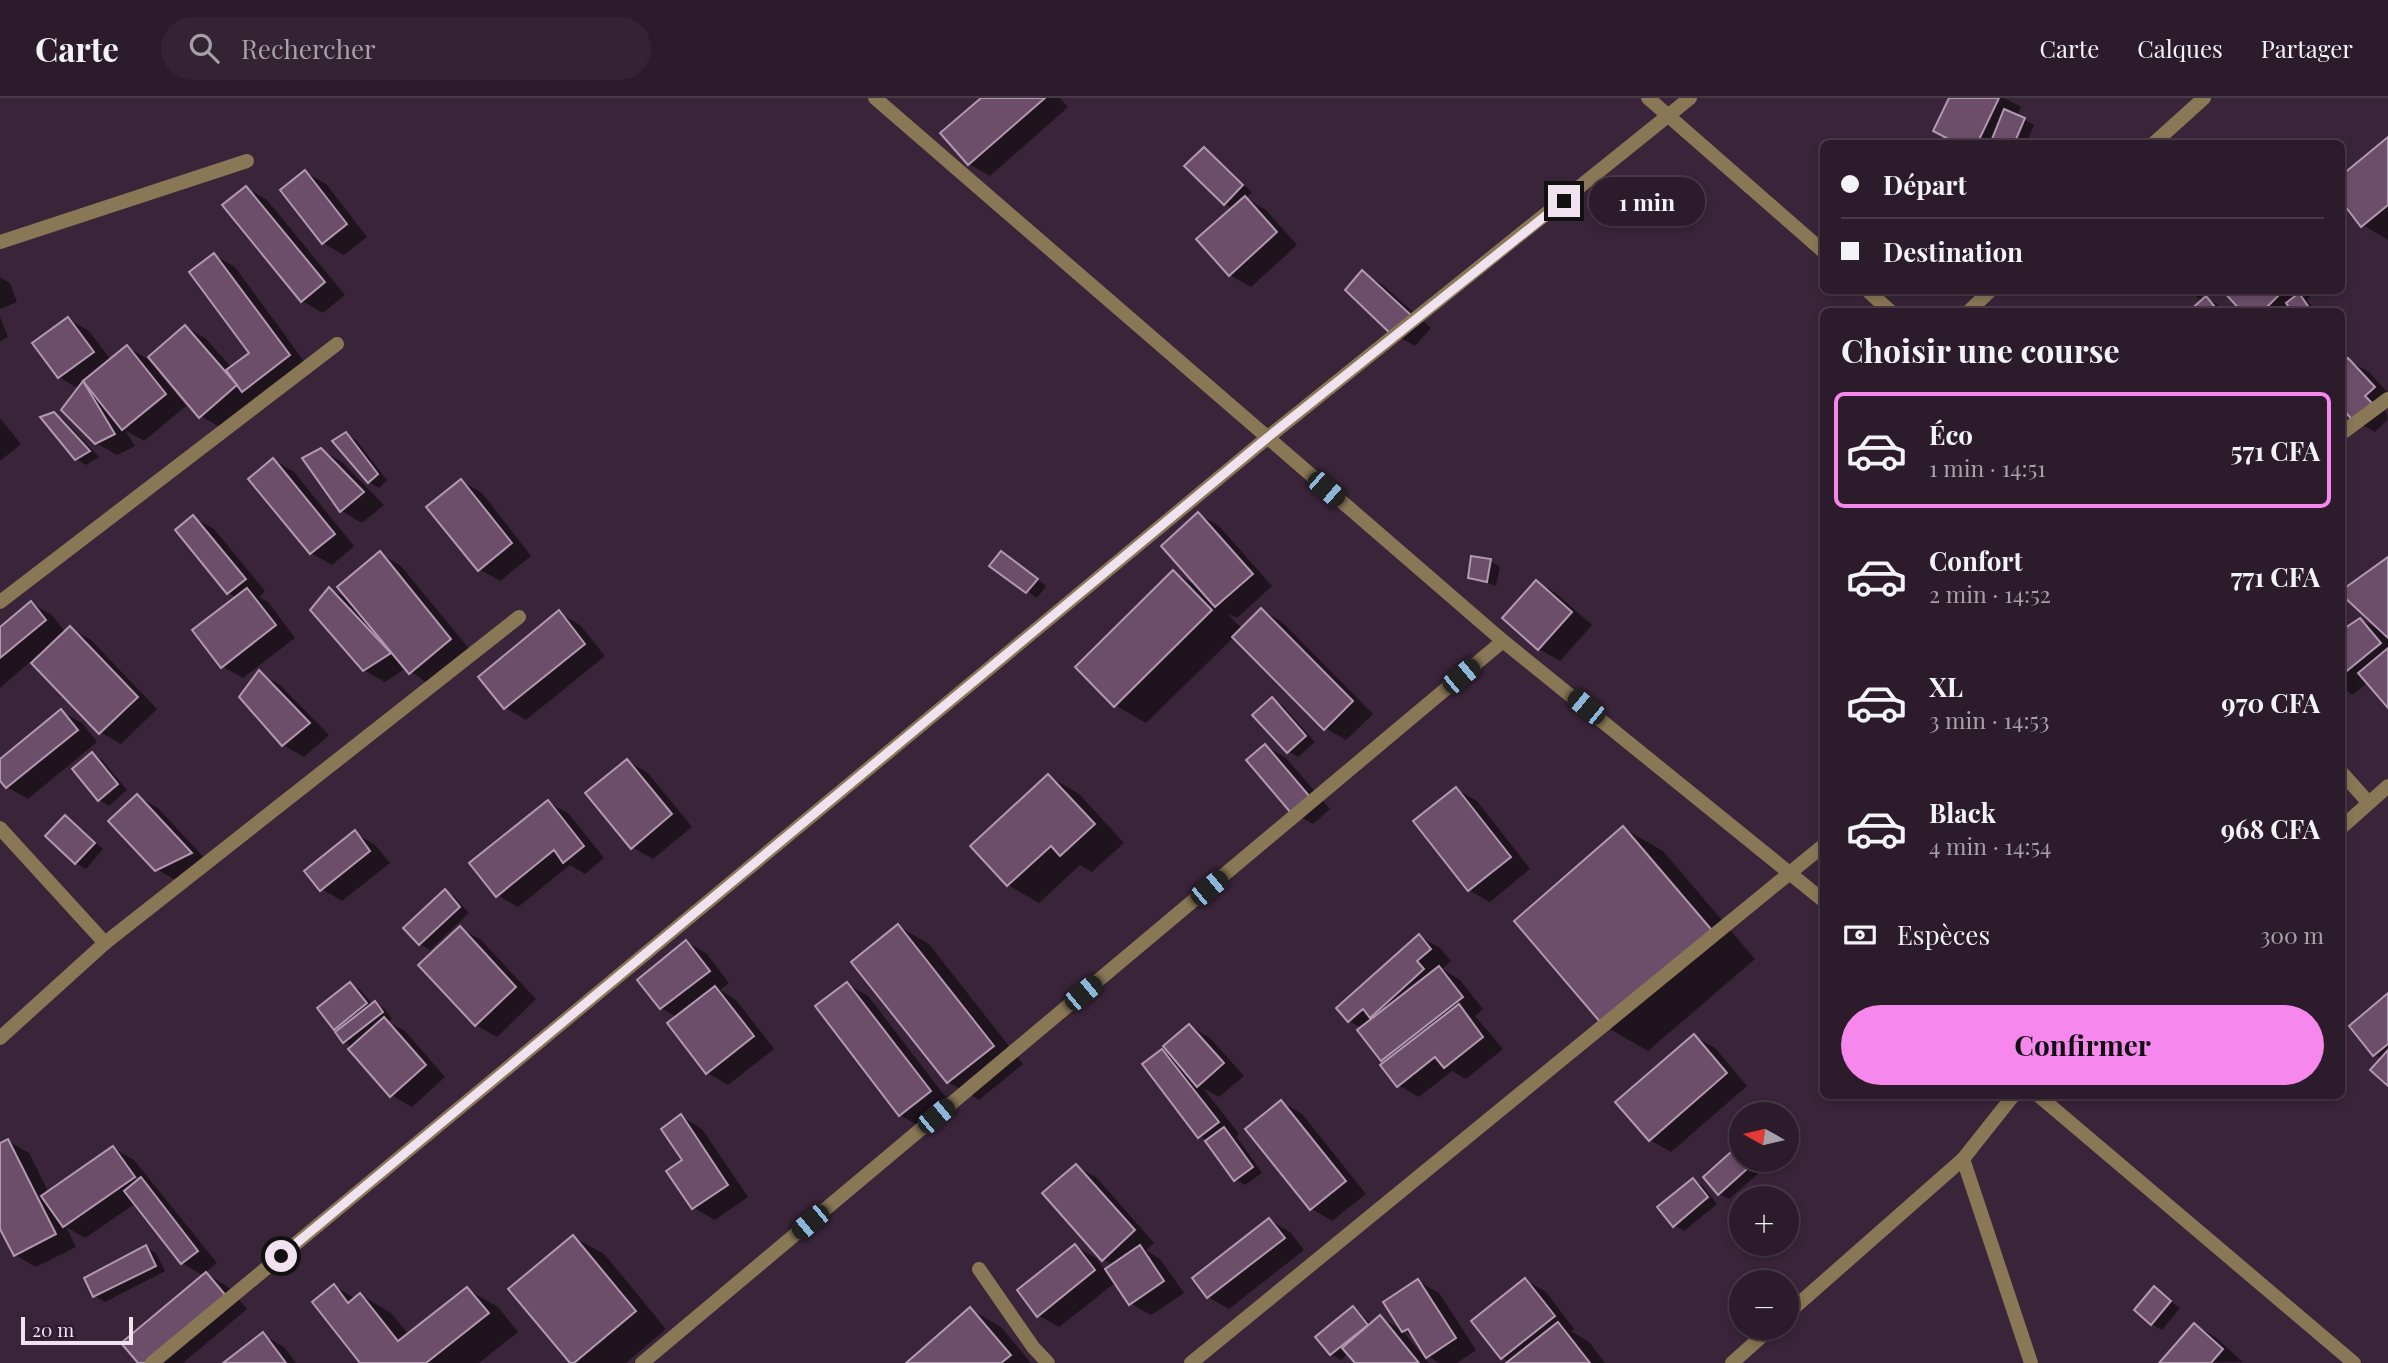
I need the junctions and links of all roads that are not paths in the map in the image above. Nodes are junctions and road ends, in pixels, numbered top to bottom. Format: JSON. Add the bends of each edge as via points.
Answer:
{"nodes":[{"id":1,"x":875,"y":98,"type":"edge"},
{"id":2,"x":1648,"y":98,"type":"edge"},
{"id":3,"x":1689,"y":98,"type":"edge"},
{"id":4,"x":2204,"y":98,"type":"edge"},
{"id":5,"x":1670,"y":116,"type":"junction"},
{"id":6,"x":2157,"y":140,"type":"edge"},
{"id":7,"x":247,"y":161,"type":"dead end"},
{"id":8,"x":0,"y":242,"type":"edge"},
{"id":9,"x":1820,"y":248,"type":"edge"},
{"id":10,"x":1871,"y":294,"type":"edge"},
{"id":11,"x":1987,"y":294,"type":"edge"},
{"id":12,"x":1887,"y":308,"type":"edge"},
{"id":13,"x":1972,"y":308,"type":"edge"},
{"id":14,"x":337,"y":344,"type":"dead end"},
{"id":15,"x":2388,"y":399,"type":"edge"},
{"id":16,"x":2345,"y":431,"type":"edge"},
{"id":17,"x":1267,"y":438,"type":"junction"},
{"id":18,"x":0,"y":602,"type":"edge"},
{"id":19,"x":519,"y":617,"type":"dead end"},
{"id":20,"x":1503,"y":641,"type":"junction"},
{"id":21,"x":2345,"y":776,"type":"edge"},
{"id":22,"x":2388,"y":786,"type":"edge"},
{"id":23,"x":2368,"y":802,"type":"junction"},
{"id":24,"x":2345,"y":824,"type":"edge"},
{"id":25,"x":0,"y":828,"type":"edge"},
{"id":26,"x":1820,"y":848,"type":"edge"},
{"id":27,"x":1791,"y":872,"type":"junction"},
{"id":28,"x":1820,"y":897,"type":"edge"},
{"id":29,"x":105,"y":943,"type":"junction"},
{"id":30,"x":0,"y":1038,"type":"edge"},
{"id":31,"x":2012,"y":1099,"type":"edge"},
{"id":32,"x":2043,"y":1099,"type":"edge"},
{"id":33,"x":1963,"y":1159,"type":"junction"},
{"id":34,"x":979,"y":1269,"type":"dead end"},
{"id":35,"x":1799,"y":1303,"type":"edge"},
{"id":36,"x":1757,"y":1340,"type":"edge"},
{"id":37,"x":152,"y":1363,"type":"edge"},
{"id":38,"x":642,"y":1363,"type":"edge"},
{"id":39,"x":1048,"y":1363,"type":"edge"},
{"id":40,"x":1191,"y":1363,"type":"edge"},
{"id":41,"x":1731,"y":1363,"type":"edge"},
{"id":42,"x":2031,"y":1363,"type":"edge"},
{"id":43,"x":2354,"y":1363,"type":"edge"}],
"edges":[{"from":1,"to":17,"type":"street"},
{"from":2,"to":5,"type":"street"},
{"from":3,"to":5,"type":"street"},
{"from":4,"to":6,"type":"street"},
{"from":5,"to":9,"type":"street"},
{"from":5,"to":17,"type":"street"},
{"from":7,"to":8,"type":"street"},
{"from":10,"to":12,"type":"street"},
{"from":11,"to":13,"type":"street"},
{"from":14,"to":18,"type":"street"},
{"from":15,"to":16,"type":"street"},
{"from":17,"to":20,"type":"street"},
{"from":17,"to":37,"type":"street"},
{"from":19,"to":29,"type":"street"},
{"from":20,"to":27,"type":"street"},
{"from":20,"to":38,"type":"street"},
{"from":21,"to":23,"type":"street"},
{"from":22,"to":23,"type":"street"},
{"from":23,"to":24,"type":"street"},
{"from":25,"to":29,"type":"street"},
{"from":26,"to":27,"type":"street"},
{"from":27,"to":28,"type":"street"},
{"from":27,"to":40,"type":"street"},
{"from":29,"to":30,"type":"street"},
{"from":31,"to":33,"type":"street"},
{"from":32,"to":43,"type":"street"},
{"from":33,"to":35,"type":"street"},
{"from":33,"to":42,"type":"street"},
{"from":34,"to":39,"type":"street"},
{"from":36,"to":41,"type":"street"}]}
